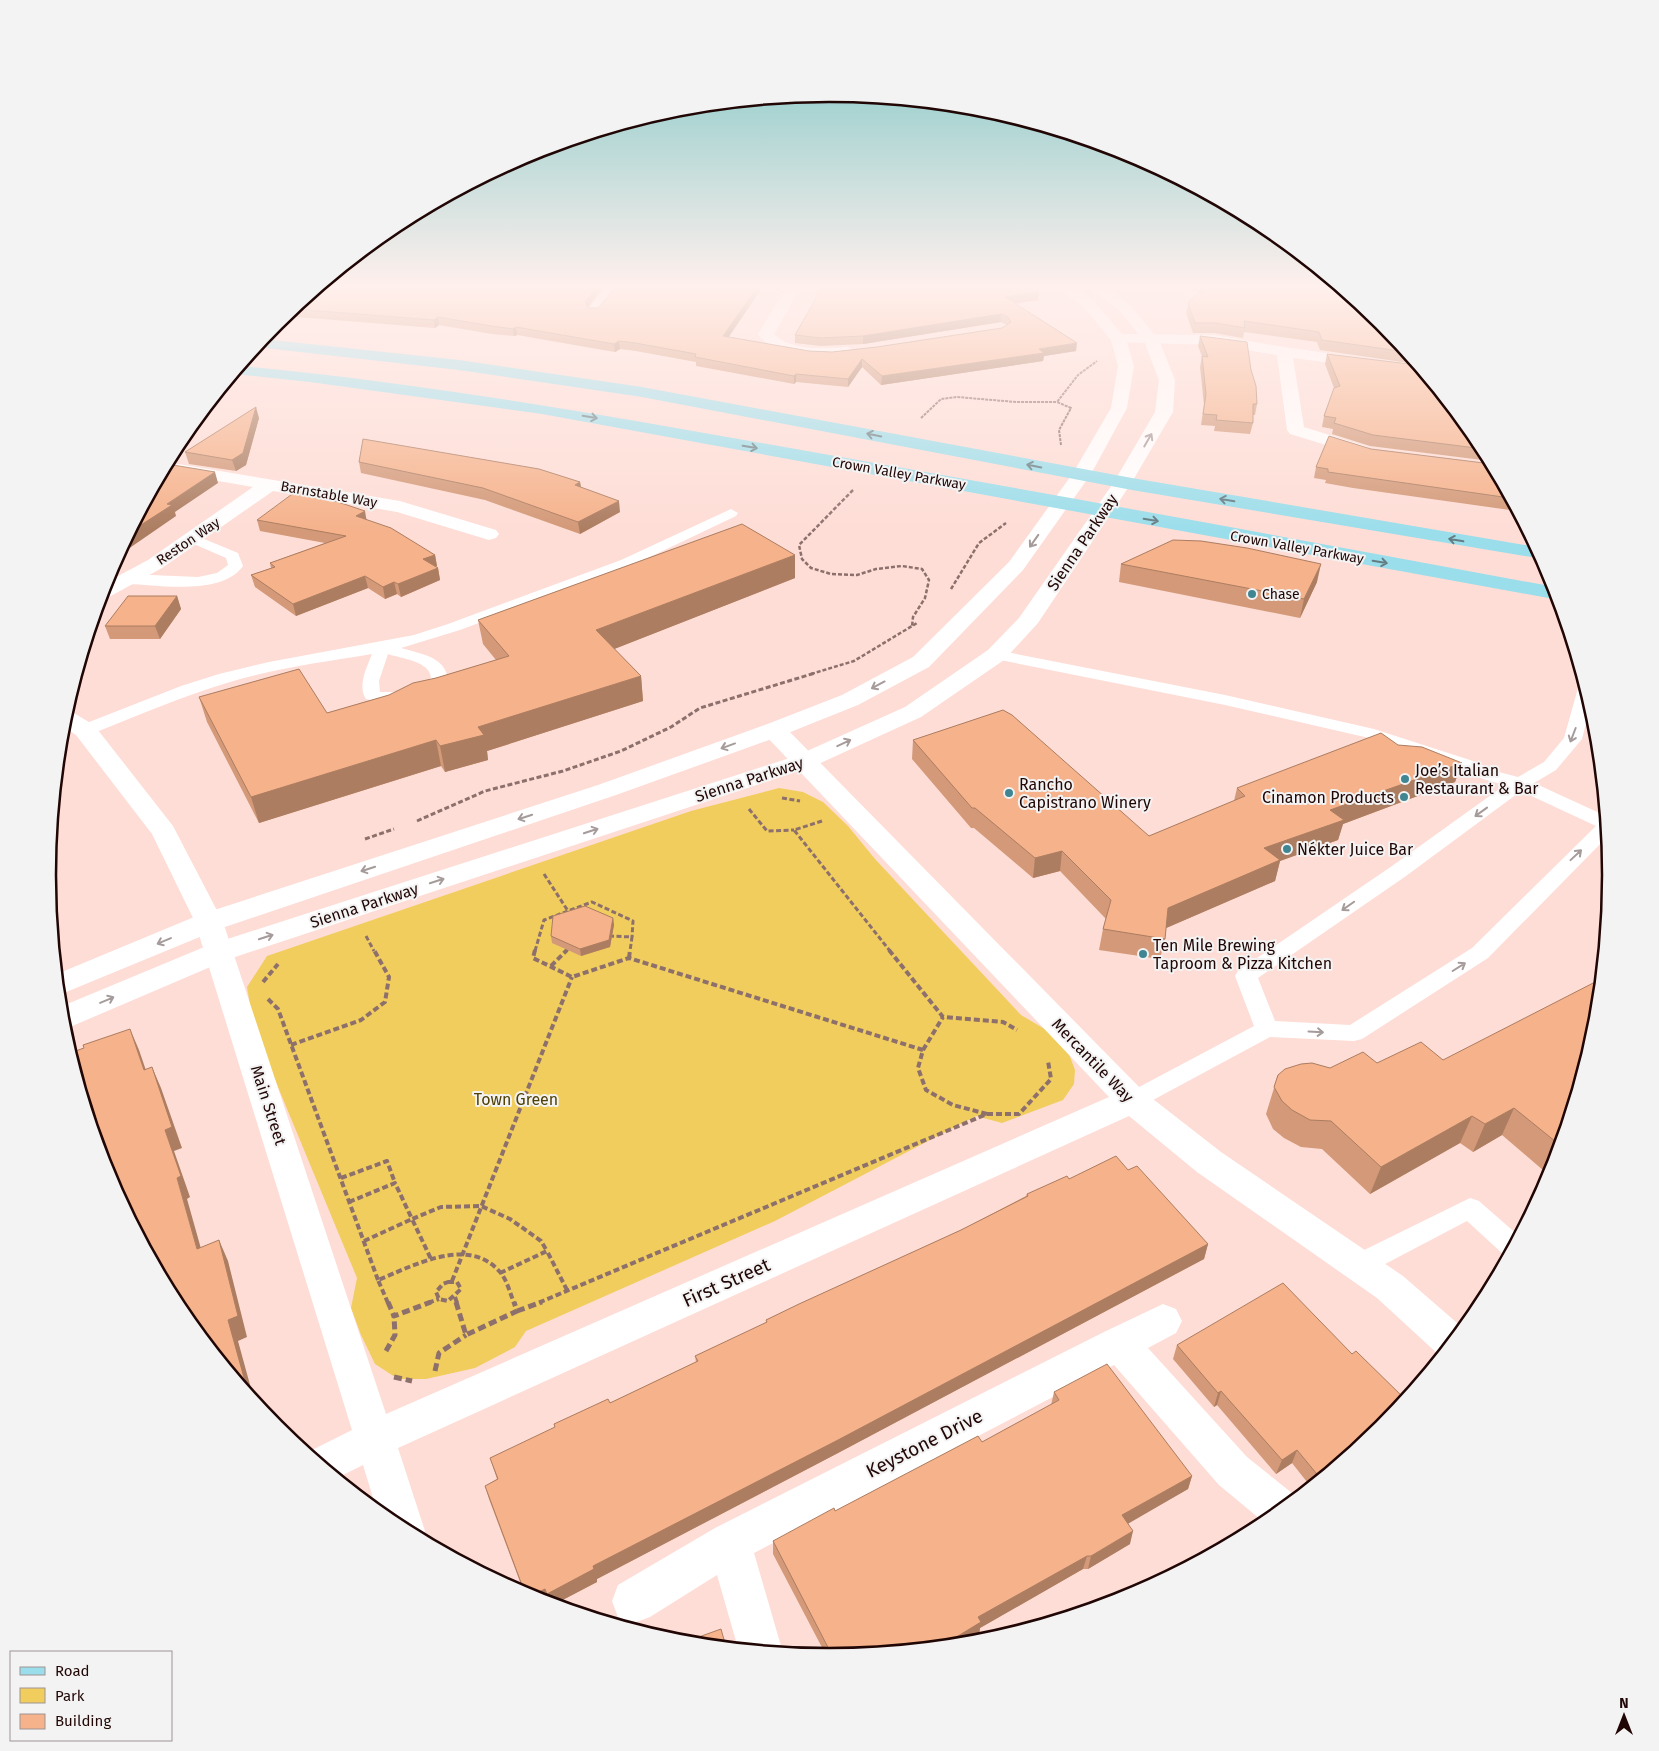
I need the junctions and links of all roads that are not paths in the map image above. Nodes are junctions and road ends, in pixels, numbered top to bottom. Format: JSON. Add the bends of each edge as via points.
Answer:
{"nodes":[{"id":1,"x":471,"y":367,"type":"edge"},
{"id":2,"x":1126,"y":367,"type":"edge"},
{"id":3,"x":1162,"y":367,"type":"edge"},
{"id":4,"x":1286,"y":367,"type":"edge"},
{"id":5,"x":1391,"y":367,"type":"edge"},
{"id":6,"x":1414,"y":370,"type":"edge"},
{"id":7,"x":244,"y":371,"type":"edge"},
{"id":8,"x":1378,"y":454,"type":"edge"},
{"id":9,"x":173,"y":468,"type":"edge"},
{"id":10,"x":1082,"y":474,"type":"junction"},
{"id":11,"x":1123,"y":482,"type":"junction"},
{"id":12,"x":270,"y":484,"type":"junction"},
{"id":13,"x":1063,"y":502,"type":"junction"},
{"id":14,"x":1103,"y":510,"type":"junction"},
{"id":15,"x":731,"y":513,"type":"dead end"},
{"id":16,"x":489,"y":534,"type":"dead end"},
{"id":17,"x":192,"y":538,"type":"junction"},
{"id":18,"x":1531,"y":553,"type":"edge"},
{"id":19,"x":127,"y":579,"type":"junction"},
{"id":20,"x":112,"y":587,"type":"edge"},
{"id":21,"x":1549,"y":592,"type":"edge"},
{"id":22,"x":996,"y":655,"type":"junction"},
{"id":23,"x":1582,"y":702,"type":"edge"},
{"id":24,"x":75,"y":724,"type":"edge"},
{"id":25,"x":774,"y":730,"type":"junction"},
{"id":26,"x":805,"y":761,"type":"junction"},
{"id":27,"x":1520,"y":783,"type":"junction"},
{"id":28,"x":1601,"y":822,"type":"edge"},
{"id":29,"x":1601,"y":830,"type":"edge"},
{"id":30,"x":214,"y":937,"type":"junction"},
{"id":31,"x":64,"y":983,"type":"edge"},
{"id":32,"x":69,"y":1015,"type":"edge"},
{"id":33,"x":1267,"y":1029,"type":"junction"},
{"id":34,"x":1132,"y":1101,"type":"junction"},
{"id":35,"x":1509,"y":1243,"type":"edge"},
{"id":36,"x":1359,"y":1265,"type":"junction"},
{"id":37,"x":1163,"y":1321,"type":"dead end"},
{"id":38,"x":1447,"y":1340,"type":"edge"},
{"id":39,"x":1119,"y":1343,"type":"junction"},
{"id":40,"x":376,"y":1438,"type":"junction"},
{"id":41,"x":326,"y":1462,"type":"edge"},
{"id":42,"x":1276,"y":1506,"type":"edge"},
{"id":43,"x":400,"y":1518,"type":"edge"},
{"id":44,"x":730,"y":1543,"type":"junction"},
{"id":45,"x":634,"y":1601,"type":"dead end"},
{"id":46,"x":759,"y":1645,"type":"edge"}],
"edges":[{"from":10,"to":1,"type":"main road","name":"Crown Valley Parkway","one_way":true,"via":[[632,390]]},
{"from":2,"to":10,"type":"street","name":"Sienna Parkway","via":[[1119,408]]},
{"from":11,"to":3,"type":"street","name":"Sienna Parkway","one_way":true,"via":[[1164,412],[1167,380]]},
{"from":4,"to":8,"type":"street","via":[[1296,430]]},
{"from":5,"to":6,"type":"street"},
{"from":7,"to":13,"type":"main road","name":"Crown Valley Parkway","one_way":true,"via":[[542,409]]},
{"from":9,"to":12,"type":"street","name":"Barnstable Way"},
{"from":10,"to":11,"type":"main road","name":"Crown Valley Parkway"},
{"from":10,"to":13,"type":"street","name":"Sienna Parkway"},
{"from":11,"to":14,"type":"street","name":"Sienna Parkway"},
{"from":18,"to":11,"type":"main road","name":"Crown Valley Parkway","one_way":true},
{"from":12,"to":16,"type":"street","name":"Barnstable Way","via":[[400,508]]},
{"from":12,"to":17,"type":"street","name":"Reston Way"},
{"from":13,"to":14,"type":"main road","name":"Crown Valley Parkway"},
{"from":13,"to":25,"type":"street","name":"Sienna Parkway","one_way":true,"via":[[1016,566],[921,662],[850,700]]},
{"from":14,"to":21,"type":"main road","name":"Crown Valley Parkway","one_way":true},
{"from":14,"to":22,"type":"street","name":"Sienna Parkway","via":[[1026,623]]},
{"from":15,"to":24,"type":"lane","via":[[626,563],[418,639],[268,667]]},
{"from":17,"to":19,"type":"street","name":"Reston Way"},
{"from":17,"to":19,"type":"lane","via":[[233,556],[236,566],[222,577],[198,582]]},
{"from":19,"to":20,"type":"street","name":"Reston Way"},
{"from":26,"to":22,"type":"street","name":"Sienna Parkway","one_way":true,"via":[[913,712]]},
{"from":22,"to":27,"type":"lane","via":[[1207,696],[1374,734],[1488,775]]},
{"from":23,"to":27,"type":"lane","one_way":true,"via":[[1573,739],[1550,766]]},
{"from":24,"to":30,"type":"street","name":"Main Street","via":[[164,832]]},
{"from":25,"to":26,"type":"street","name":"Mercantile Way"},
{"from":25,"to":30,"type":"street","name":"Sienna Parkway","one_way":true},
{"from":30,"to":26,"type":"street","name":"Sienna Parkway","one_way":true},
{"from":26,"to":34,"type":"street","name":"Mercantile Way"},
{"from":27,"to":28,"type":"lane"},
{"from":27,"to":33,"type":"lane","one_way":true,"via":[[1246,976]]},
{"from":33,"to":29,"type":"lane","one_way":true,"via":[[1354,1034],[1480,953]]},
{"from":30,"to":31,"type":"street","name":"Sienna Parkway","one_way":true},
{"from":32,"to":30,"type":"street","name":"Sienna Parkway","one_way":true},
{"from":30,"to":40,"type":"street","name":"Main Street"},
{"from":33,"to":34,"type":"lane"},
{"from":34,"to":36,"type":"street","name":"Mercantile Way","via":[[1209,1162]]},
{"from":34,"to":40,"type":"street","name":"First Street"},
{"from":35,"to":36,"type":"lane","via":[[1470,1208]]},
{"from":36,"to":38,"type":"street","name":"Mercantile Way","via":[[1390,1287]]},
{"from":37,"to":39,"type":"street","name":"Keystone Drive"},
{"from":39,"to":42,"type":"street","via":[[1233,1471]]},
{"from":39,"to":44,"type":"street","name":"Keystone Drive"},
{"from":40,"to":41,"type":"street","name":"First Street"},
{"from":40,"to":43,"type":"street","name":"Main Street"},
{"from":44,"to":45,"type":"street","name":"Keystone Drive"},
{"from":44,"to":46,"type":"street"}]}
